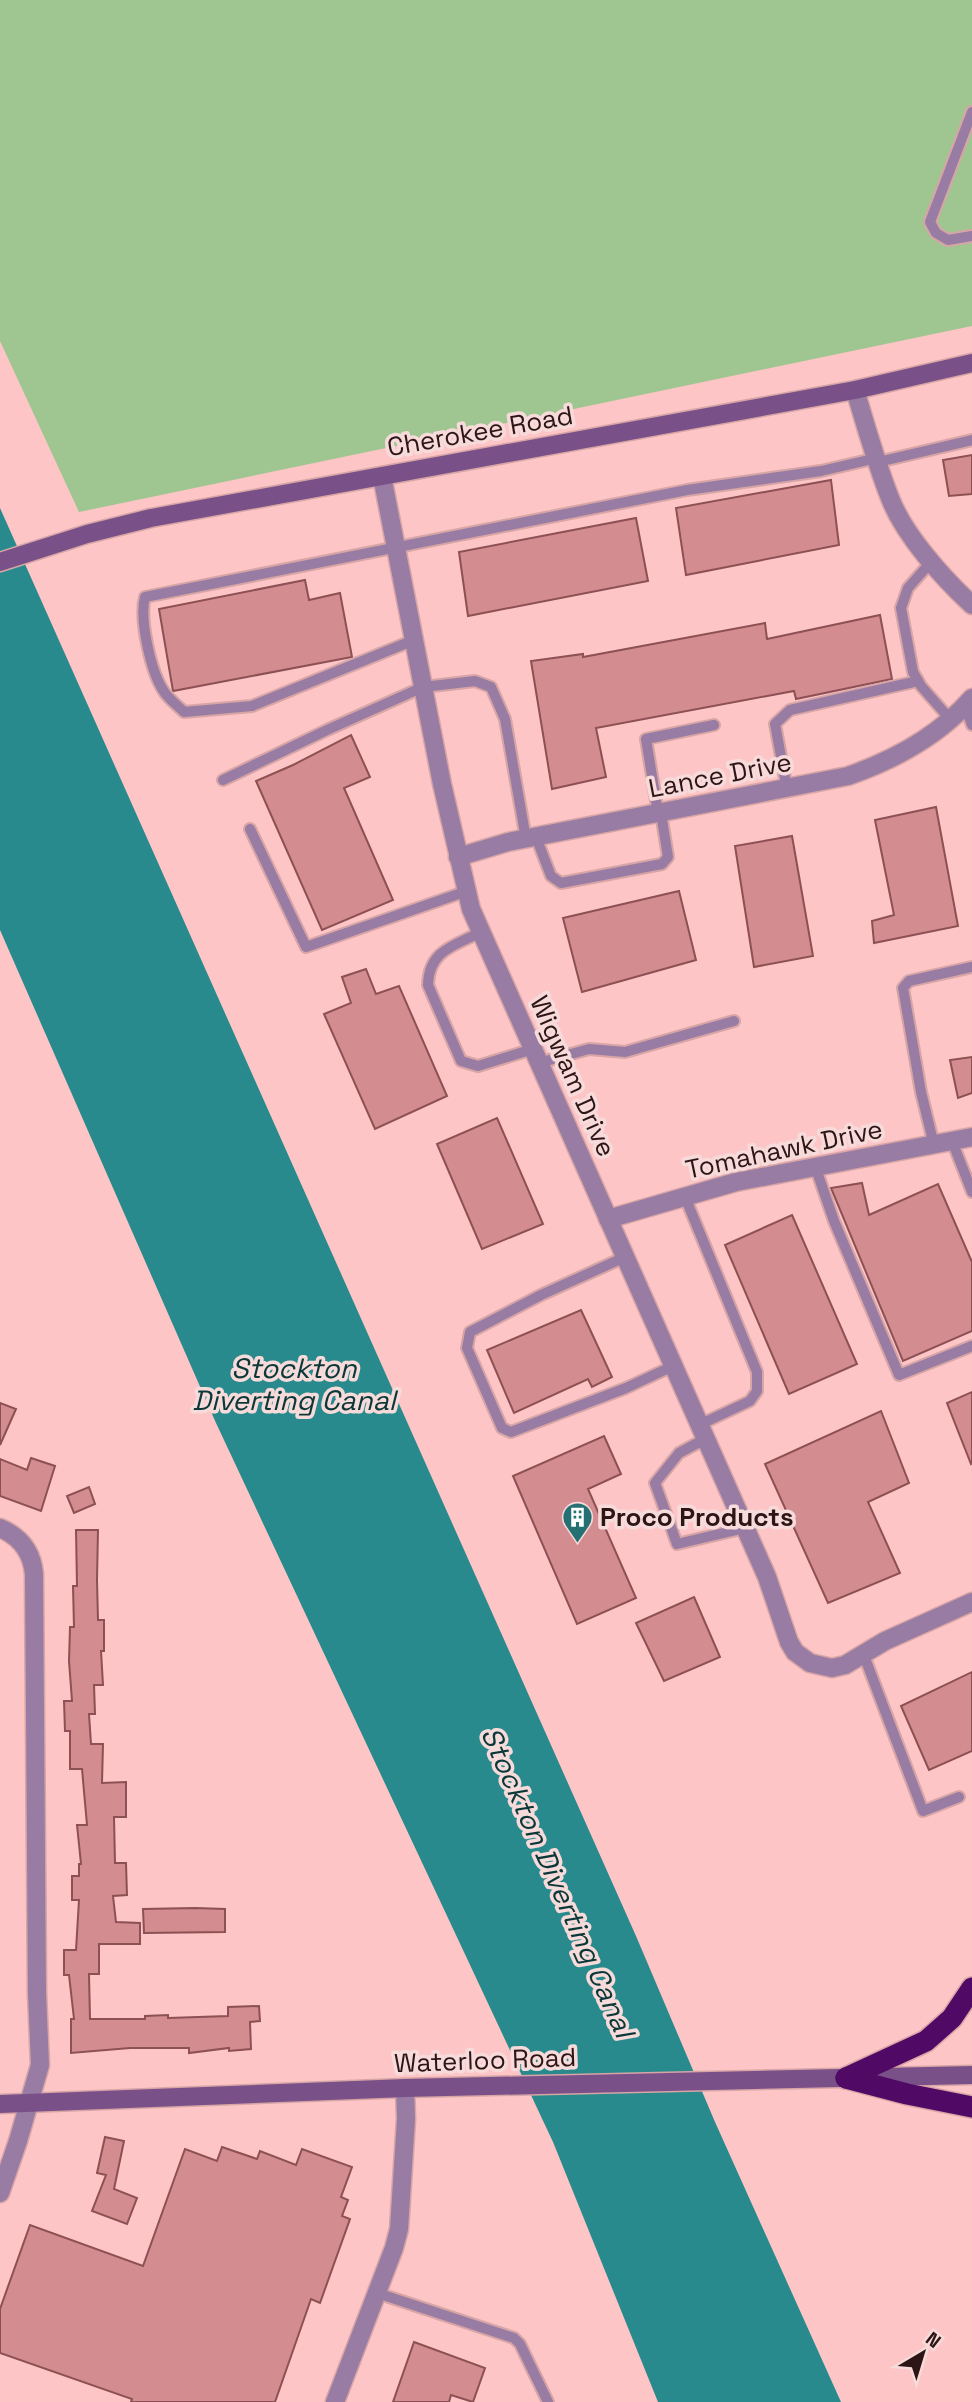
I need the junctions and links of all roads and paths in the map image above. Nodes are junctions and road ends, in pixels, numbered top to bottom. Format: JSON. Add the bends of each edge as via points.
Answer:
{"nodes":[{"id":1,"x":972,"y":112,"type":"edge"},
{"id":2,"x":972,"y":236,"type":"edge"},
{"id":3,"x":972,"y":363,"type":"edge"},
{"id":4,"x":855,"y":390,"type":"junction"},
{"id":5,"x":972,"y":440,"type":"edge"},
{"id":6,"x":877,"y":460,"type":"junction"},
{"id":7,"x":382,"y":476,"type":"junction"},
{"id":8,"x":396,"y":546,"type":"junction"},
{"id":9,"x":0,"y":562,"type":"edge"},
{"id":10,"x":931,"y":562,"type":"junction"},
{"id":11,"x":972,"y":605,"type":"edge"},
{"id":12,"x":414,"y":640,"type":"junction"},
{"id":13,"x":918,"y":681,"type":"junction"},
{"id":14,"x":423,"y":687,"type":"junction"},
{"id":15,"x":968,"y":702,"type":"edge"},
{"id":16,"x":950,"y":719,"type":"junction"},
{"id":17,"x":714,"y":725,"type":"dead end"},
{"id":18,"x":972,"y":725,"type":"edge"},
{"id":19,"x":223,"y":780,"type":"dead end"},
{"id":20,"x":787,"y":789,"type":"junction"},
{"id":21,"x":660,"y":813,"type":"junction"},
{"id":22,"x":250,"y":828,"type":"dead end"},
{"id":23,"x":531,"y":838,"type":"junction"},
{"id":24,"x":458,"y":857,"type":"junction"},
{"id":25,"x":467,"y":891,"type":"junction"},
{"id":26,"x":481,"y":932,"type":"junction"},
{"id":27,"x":972,"y":967,"type":"edge"},
{"id":28,"x":734,"y":1021,"type":"dead end"},
{"id":29,"x":536,"y":1056,"type":"junction"},
{"id":30,"x":972,"y":1138,"type":"edge"},
{"id":31,"x":952,"y":1141,"type":"junction"},
{"id":32,"x":934,"y":1145,"type":"junction"},
{"id":33,"x":815,"y":1167,"type":"junction"},
{"id":34,"x":972,"y":1192,"type":"edge"},
{"id":35,"x":685,"y":1197,"type":"junction"},
{"id":36,"x":608,"y":1219,"type":"junction"},
{"id":37,"x":625,"y":1258,"type":"junction"},
{"id":38,"x":972,"y":1346,"type":"edge"},
{"id":39,"x":673,"y":1366,"type":"junction"},
{"id":40,"x":702,"y":1432,"type":"junction"},
{"id":41,"x":0,"y":1528,"type":"edge"},
{"id":42,"x":745,"y":1528,"type":"junction"},
{"id":43,"x":972,"y":1602,"type":"edge"},
{"id":44,"x":863,"y":1653,"type":"junction"},
{"id":45,"x":959,"y":1797,"type":"dead end"},
{"id":46,"x":972,"y":1988,"type":"edge"},
{"id":47,"x":972,"y":2075,"type":"edge"},
{"id":48,"x":846,"y":2078,"type":"junction"},
{"id":49,"x":405,"y":2088,"type":"junction"},
{"id":50,"x":0,"y":2104,"type":"edge"},
{"id":51,"x":29,"y":2104,"type":"junction"},
{"id":52,"x":972,"y":2107,"type":"edge"},
{"id":53,"x":0,"y":2193,"type":"edge"},
{"id":54,"x":376,"y":2293,"type":"junction"},
{"id":55,"x":341,"y":2400,"type":"edge"},
{"id":56,"x":548,"y":2402,"type":"edge"}],
"edges":[{"from":1,"to":2,"type":"lane","via":[[930,222],[936,233],[948,240]]},
{"from":3,"to":4,"type":"street","name":"Cherokee Road"},
{"from":4,"to":6,"type":"street"},
{"from":4,"to":7,"type":"street","name":"Cherokee Road"},
{"from":5,"to":6,"type":"lane"},
{"from":6,"to":8,"type":"lane","via":[[687,490]]},
{"from":6,"to":10,"type":"street","via":[[891,500]]},
{"from":7,"to":8,"type":"street","name":"Wigwam Drive"},
{"from":7,"to":9,"type":"street","name":"Cherokee Road","via":[[151,518]]},
{"from":8,"to":12,"type":"street","name":"Wigwam Drive"},
{"from":8,"to":12,"type":"lane","via":[[145,597],[141,610],[149,653],[163,691],[184,712],[252,706]]},
{"from":10,"to":11,"type":"street"},
{"from":10,"to":13,"type":"lane","via":[[908,587],[901,608]]},
{"from":12,"to":14,"type":"street","name":"Wigwam Drive"},
{"from":13,"to":16,"type":"lane"},
{"from":13,"to":20,"type":"lane","via":[[790,710],[781,717],[775,724]]},
{"from":14,"to":19,"type":"lane"},
{"from":14,"to":23,"type":"lane","via":[[475,681],[491,687],[505,719]]},
{"from":14,"to":24,"type":"street","name":"Wigwam Drive"},
{"from":15,"to":16,"type":"street","name":"Lance Drive"},
{"from":15,"to":18,"type":"lane"},
{"from":16,"to":20,"type":"street","name":"Lance Drive","via":[[874,767]]},
{"from":17,"to":21,"type":"lane","via":[[646,739]]},
{"from":20,"to":21,"type":"street","name":"Lance Drive"},
{"from":21,"to":23,"type":"street","name":"Lance Drive"},
{"from":21,"to":23,"type":"lane","via":[[668,857],[662,864],[611,874],[561,883],[551,876]]},
{"from":22,"to":25,"type":"lane","via":[[306,947]]},
{"from":23,"to":24,"type":"street","name":"Lance Drive"},
{"from":24,"to":25,"type":"street","name":"Wigwam Drive"},
{"from":25,"to":26,"type":"street","name":"Wigwam Drive"},
{"from":26,"to":29,"type":"street","name":"Wigwam Drive"},
{"from":26,"to":29,"type":"lane","via":[[438,954],[428,972],[428,985],[461,1061],[478,1066]]},
{"from":27,"to":32,"type":"lane","via":[[909,981],[903,988]]},
{"from":28,"to":29,"type":"lane","via":[[625,1052],[589,1049]]},
{"from":29,"to":36,"type":"street","name":"Wigwam Drive"},
{"from":30,"to":31,"type":"street","name":"Tomahawk Drive"},
{"from":31,"to":32,"type":"street","name":"Tomahawk Drive"},
{"from":31,"to":34,"type":"lane"},
{"from":32,"to":33,"type":"street","name":"Tomahawk Drive"},
{"from":33,"to":35,"type":"street","name":"Tomahawk Drive"},
{"from":33,"to":38,"type":"lane","via":[[899,1375]]},
{"from":35,"to":36,"type":"street","name":"Tomahawk Drive"},
{"from":35,"to":40,"type":"lane","via":[[757,1372],[757,1391],[750,1401]]},
{"from":36,"to":37,"type":"street","name":"Wigwam Drive"},
{"from":37,"to":39,"type":"street","name":"Wigwam Drive"},
{"from":37,"to":39,"type":"lane","via":[[470,1332],[467,1349],[496,1416],[502,1428],[511,1432]]},
{"from":39,"to":40,"type":"street","name":"Wigwam Drive"},
{"from":40,"to":42,"type":"street","name":"Wigwam Drive"},
{"from":40,"to":42,"type":"lane","via":[[655,1483],[677,1544]]},
{"from":41,"to":51,"type":"street","via":[[29,1551],[34,1574],[40,2065]]},
{"from":42,"to":44,"type":"street","name":"Wigwam Drive","via":[[795,1652],[810,1663],[832,1668]]},
{"from":43,"to":44,"type":"street"},
{"from":44,"to":45,"type":"lane","via":[[923,1811]]},
{"from":46,"to":48,"type":"highway","via":[[952,2018],[926,2041]]},
{"from":47,"to":48,"type":"street","name":"Waterloo Road"},
{"from":48,"to":49,"type":"street","name":"Waterloo Road"},
{"from":48,"to":52,"type":"highway"},
{"from":49,"to":51,"type":"street","name":"Waterloo Road"},
{"from":49,"to":54,"type":"street","via":[[399,2229]]},
{"from":50,"to":51,"type":"street","name":"Waterloo Road"},
{"from":51,"to":53,"type":"street"},
{"from":54,"to":55,"type":"street"},
{"from":54,"to":56,"type":"lane","via":[[514,2338]]}]}
